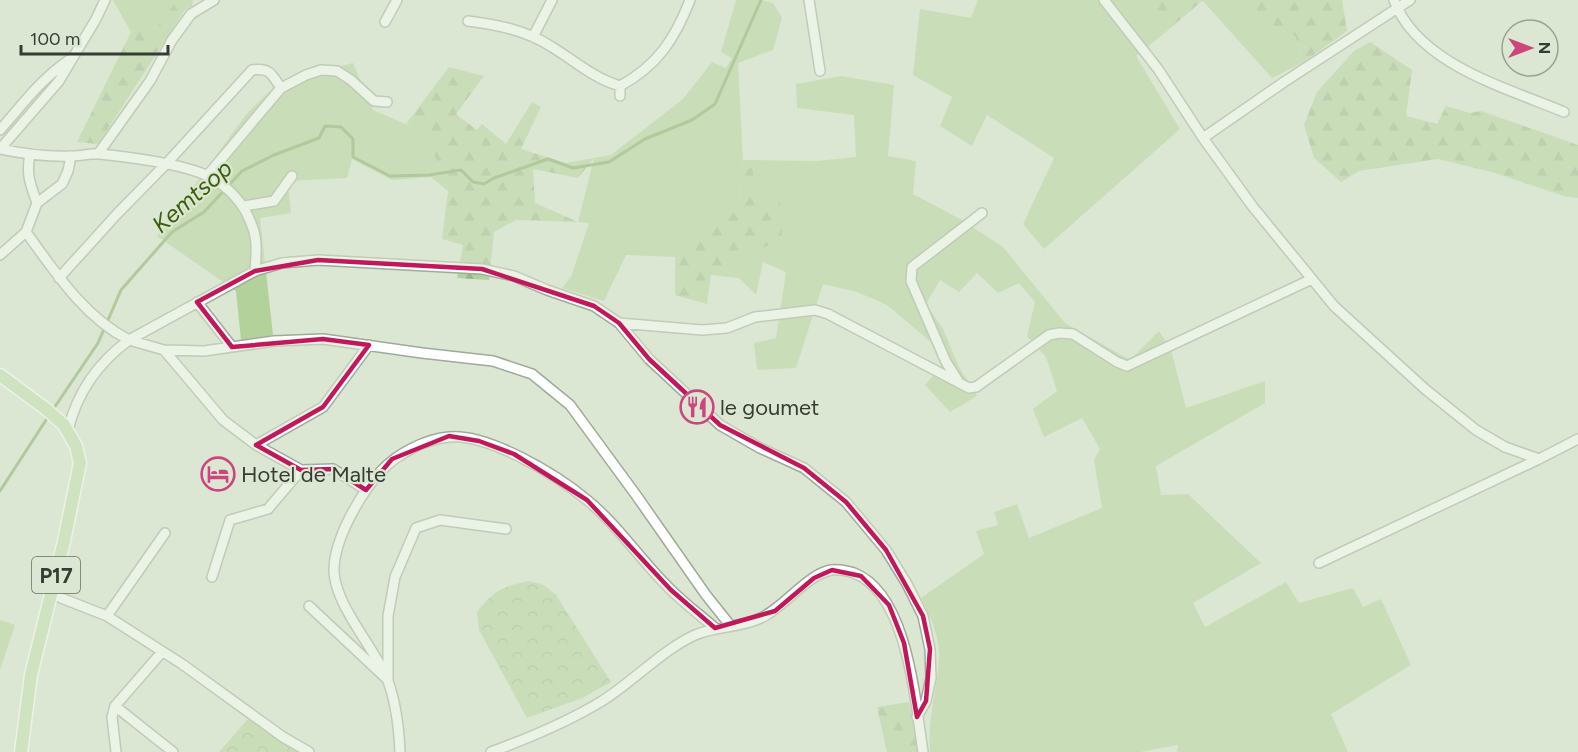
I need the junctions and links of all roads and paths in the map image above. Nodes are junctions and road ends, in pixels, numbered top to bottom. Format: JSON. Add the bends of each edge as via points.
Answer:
{"nodes":[{"id":1,"x":105,"y":0,"type":"edge"},
{"id":2,"x":214,"y":0,"type":"edge"},
{"id":3,"x":398,"y":0,"type":"edge"},
{"id":4,"x":552,"y":0,"type":"edge"},
{"id":5,"x":690,"y":0,"type":"edge"},
{"id":6,"x":809,"y":0,"type":"edge"},
{"id":7,"x":1104,"y":0,"type":"edge"},
{"id":8,"x":1410,"y":0,"type":"edge"},
{"id":9,"x":1395,"y":4,"type":"edge"},
{"id":10,"x":468,"y":21,"type":"dead end"},
{"id":11,"x":385,"y":22,"type":"dead end"},
{"id":12,"x":533,"y":37,"type":"junction"},
{"id":13,"x":71,"y":59,"type":"junction"},
{"id":14,"x":820,"y":71,"type":"dead end"},
{"id":15,"x":281,"y":88,"type":"junction"},
{"id":16,"x":387,"y":102,"type":"dead end"},
{"id":17,"x":1564,"y":112,"type":"dead end"},
{"id":18,"x":0,"y":129,"type":"edge"},
{"id":19,"x":1203,"y":138,"type":"junction"},
{"id":20,"x":0,"y":149,"type":"edge"},
{"id":21,"x":30,"y":154,"type":"junction"},
{"id":22,"x":98,"y":154,"type":"junction"},
{"id":23,"x":71,"y":156,"type":"junction"},
{"id":24,"x":166,"y":164,"type":"junction"},
{"id":25,"x":207,"y":176,"type":"junction"},
{"id":26,"x":292,"y":176,"type":"dead end"},
{"id":27,"x":37,"y":203,"type":"junction"},
{"id":28,"x":244,"y":206,"type":"junction"},
{"id":29,"x":982,"y":213,"type":"dead end"},
{"id":30,"x":26,"y":232,"type":"junction"},
{"id":31,"x":0,"y":255,"type":"edge"},
{"id":32,"x":255,"y":271,"type":"junction"},
{"id":33,"x":59,"y":278,"type":"junction"},
{"id":34,"x":1312,"y":279,"type":"junction"},
{"id":35,"x":197,"y":303,"type":"junction"},
{"id":36,"x":619,"y":323,"type":"junction"},
{"id":37,"x":129,"y":340,"type":"junction"},
{"id":38,"x":369,"y":345,"type":"junction"},
{"id":39,"x":232,"y":347,"type":"junction"},
{"id":40,"x":164,"y":350,"type":"junction"},
{"id":41,"x":0,"y":375,"type":"edge"},
{"id":42,"x":960,"y":383,"type":"junction"},
{"id":43,"x":68,"y":430,"type":"junction"},
{"id":44,"x":1578,"y":439,"type":"edge"},
{"id":45,"x":256,"y":445,"type":"junction"},
{"id":46,"x":1539,"y":459,"type":"junction"},
{"id":47,"x":301,"y":470,"type":"junction"},
{"id":48,"x":366,"y":490,"type":"junction"},
{"id":49,"x":506,"y":529,"type":"dead end"},
{"id":50,"x":165,"y":533,"type":"dead end"},
{"id":51,"x":1319,"y":563,"type":"dead end"},
{"id":52,"x":212,"y":577,"type":"dead end"},
{"id":53,"x":51,"y":594,"type":"junction"},
{"id":54,"x":309,"y":606,"type":"dead end"},
{"id":55,"x":107,"y":616,"type":"junction"},
{"id":56,"x":730,"y":625,"type":"junction"},
{"id":57,"x":715,"y":628,"type":"junction"},
{"id":58,"x":162,"y":652,"type":"junction"},
{"id":59,"x":388,"y":680,"type":"junction"},
{"id":60,"x":115,"y":706,"type":"junction"},
{"id":61,"x":917,"y":717,"type":"junction"},
{"id":62,"x":21,"y":752,"type":"edge"},
{"id":63,"x":116,"y":752,"type":"edge"},
{"id":64,"x":172,"y":752,"type":"edge"},
{"id":65,"x":309,"y":752,"type":"edge"},
{"id":66,"x":400,"y":752,"type":"edge"},
{"id":67,"x":491,"y":752,"type":"edge"},
{"id":68,"x":923,"y":752,"type":"edge"}],
"edges":[{"from":1,"to":13,"type":"street"},
{"from":2,"to":22,"type":"street","via":[[184,23],[150,81]]},
{"from":3,"to":11,"type":"street"},
{"from":4,"to":12,"type":"street"},
{"from":5,"to":12,"type":"street","via":[[662,53],[620,91]]},
{"from":6,"to":14,"type":"street"},
{"from":7,"to":19,"type":"street","via":[[1158,69]]},
{"from":8,"to":9,"type":"street"},
{"from":9,"to":17,"type":"street","via":[[1415,34],[1438,55],[1479,77]]},
{"from":9,"to":19,"type":"street"},
{"from":10,"to":12,"type":"street","via":[[515,29]]},
{"from":13,"to":18,"type":"street","via":[[53,71]]},
{"from":13,"to":20,"type":"street","via":[[58,81]]},
{"from":15,"to":16,"type":"street","via":[[321,70],[337,71],[374,101]]},
{"from":15,"to":24,"type":"street","via":[[262,68],[252,70]]},
{"from":15,"to":25,"type":"street"},
{"from":19,"to":34,"type":"street"},
{"from":20,"to":21,"type":"street"},
{"from":21,"to":23,"type":"street"},
{"from":21,"to":27,"type":"street","via":[[27,169]]},
{"from":22,"to":23,"type":"street"},
{"from":22,"to":24,"type":"street"},
{"from":23,"to":27,"type":"street","via":[[62,184]]},
{"from":24,"to":25,"type":"street"},
{"from":24,"to":33,"type":"street"},
{"from":25,"to":28,"type":"street"},
{"from":26,"to":28,"type":"street","via":[[274,201]]},
{"from":27,"to":30,"type":"street"},
{"from":28,"to":32,"type":"street","via":[[253,227]]},
{"from":29,"to":42,"type":"street","via":[[910,272],[946,362]]},
{"from":30,"to":31,"type":"street"},
{"from":30,"to":33,"type":"street"},
{"from":32,"to":35,"type":"street"},
{"from":32,"to":36,"type":"street","via":[[282,263],[318,260],[482,269],[514,276],[594,306]]},
{"from":33,"to":37,"type":"street","via":[[86,309]]},
{"from":34,"to":42,"type":"street","via":[[1127,366],[1073,334],[1059,333],[1049,335],[976,387]]},
{"from":34,"to":46,"type":"street","via":[[1334,306],[1476,430],[1505,447]]},
{"from":35,"to":37,"type":"street"},
{"from":35,"to":39,"type":"street"},
{"from":36,"to":42,"type":"street","via":[[702,330],[726,328],[755,317],[815,310]]},
{"from":36,"to":61,"type":"street","via":[[649,359],[720,425],[804,468],[846,502],[886,550],[923,616],[930,649],[931,678]]},
{"from":37,"to":40,"type":"street"},
{"from":37,"to":43,"type":"street","via":[[113,351],[94,374],[73,411]]},
{"from":38,"to":39,"type":"street","via":[[323,339]]},
{"from":38,"to":45,"type":"street","via":[[323,407]]},
{"from":38,"to":56,"type":"street","via":[[494,361],[532,374],[570,405]]},
{"from":39,"to":40,"type":"street"},
{"from":40,"to":45,"type":"street","via":[[223,420]]},
{"from":41,"to":43,"type":"main road","number":"P17"},
{"from":43,"to":53,"type":"main road","number":"P17","via":[[80,463]]},
{"from":44,"to":46,"type":"street"},
{"from":45,"to":47,"type":"street"},
{"from":46,"to":51,"type":"street"},
{"from":47,"to":48,"type":"street","via":[[333,469]]},
{"from":47,"to":52,"type":"street","via":[[268,509],[230,520]]},
{"from":48,"to":57,"type":"street","via":[[392,459],[449,436],[479,441],[514,454],[587,500],[671,590]]},
{"from":48,"to":59,"type":"street","via":[[339,544],[334,572],[342,600]]},
{"from":49,"to":59,"type":"street","via":[[440,520],[416,528],[395,577],[389,606]]},
{"from":50,"to":55,"type":"street"},
{"from":53,"to":55,"type":"street"},
{"from":53,"to":62,"type":"main road","number":"P17","via":[[31,675]]},
{"from":54,"to":59,"type":"street"},
{"from":55,"to":58,"type":"street"},
{"from":56,"to":57,"type":"street"},
{"from":56,"to":61,"type":"street","via":[[757,620],[775,611],[814,578],[832,570],[861,576],[877,588],[889,605],[904,643]]},
{"from":57,"to":67,"type":"street","via":[[668,651],[602,701]]},
{"from":58,"to":60,"type":"street"},
{"from":58,"to":65,"type":"street"},
{"from":59,"to":66,"type":"street"},
{"from":60,"to":63,"type":"street","via":[[112,717]]},
{"from":60,"to":64,"type":"street"},
{"from":61,"to":68,"type":"street"}]}
